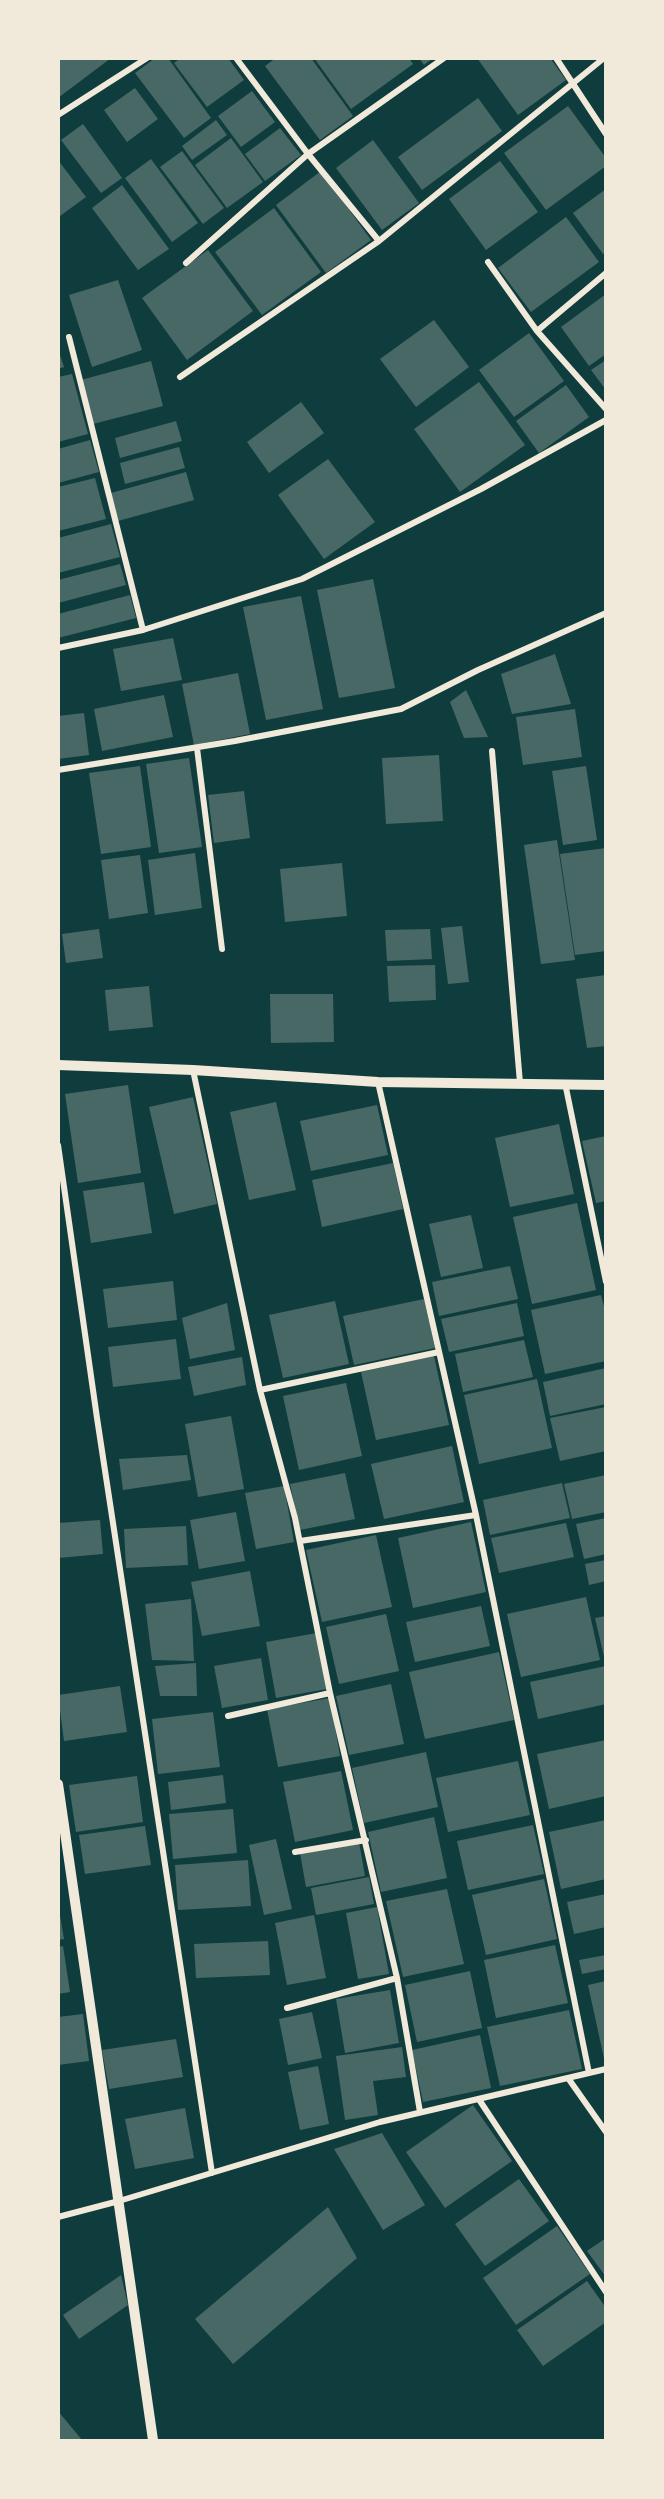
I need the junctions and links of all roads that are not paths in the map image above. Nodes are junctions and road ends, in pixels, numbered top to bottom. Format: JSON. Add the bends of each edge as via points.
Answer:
{"nodes":[{"id":1,"x":147,"y":58,"type":"edge"},
{"id":2,"x":236,"y":58,"type":"edge"},
{"id":3,"x":444,"y":58,"type":"edge"},
{"id":4,"x":556,"y":58,"type":"edge"},
{"id":5,"x":604,"y":58,"type":"edge"},
{"id":6,"x":572,"y":86,"type":"junction"},
{"id":7,"x":58,"y":116,"type":"edge"},
{"id":8,"x":606,"y":134,"type":"edge"},
{"id":9,"x":308,"y":154,"type":"junction"},
{"id":10,"x":379,"y":241,"type":"junction"},
{"id":11,"x":488,"y":262,"type":"dead end"},
{"id":12,"x":186,"y":263,"type":"dead end"},
{"id":13,"x":606,"y":273,"type":"edge"},
{"id":14,"x":537,"y":331,"type":"junction"},
{"id":15,"x":69,"y":337,"type":"dead end"},
{"id":16,"x":180,"y":377,"type":"dead end"},
{"id":17,"x":606,"y":409,"type":"edge"},
{"id":18,"x":606,"y":420,"type":"edge"},
{"id":19,"x":606,"y":613,"type":"edge"},
{"id":20,"x":143,"y":630,"type":"junction"},
{"id":21,"x":58,"y":648,"type":"edge"},
{"id":22,"x":197,"y":748,"type":"junction"},
{"id":23,"x":492,"y":751,"type":"dead end"},
{"id":24,"x":58,"y":770,"type":"edge"},
{"id":25,"x":222,"y":949,"type":"dead end"},
{"id":26,"x":58,"y":1065,"type":"edge"},
{"id":27,"x":193,"y":1070,"type":"junction"},
{"id":28,"x":378,"y":1082,"type":"junction"},
{"id":29,"x":520,"y":1083,"type":"junction"},
{"id":30,"x":565,"y":1083,"type":"junction"},
{"id":31,"x":606,"y":1086,"type":"edge"},
{"id":32,"x":58,"y":1145,"type":"edge"},
{"id":33,"x":606,"y":1282,"type":"edge"},
{"id":34,"x":439,"y":1352,"type":"junction"},
{"id":35,"x":260,"y":1390,"type":"junction"},
{"id":36,"x":476,"y":1515,"type":"junction"},
{"id":37,"x":300,"y":1541,"type":"junction"},
{"id":38,"x":330,"y":1693,"type":"junction"},
{"id":39,"x":228,"y":1716,"type":"dead end"},
{"id":40,"x":58,"y":1784,"type":"edge"},
{"id":41,"x":366,"y":1840,"type":"junction"},
{"id":42,"x":295,"y":1852,"type":"dead end"},
{"id":43,"x":397,"y":1978,"type":"junction"},
{"id":44,"x":287,"y":2008,"type":"dead end"},
{"id":45,"x":606,"y":2069,"type":"edge"},
{"id":46,"x":589,"y":2073,"type":"junction"},
{"id":47,"x":568,"y":2078,"type":"junction"},
{"id":48,"x":480,"y":2101,"type":"junction"},
{"id":49,"x":420,"y":2112,"type":"junction"},
{"id":50,"x":606,"y":2132,"type":"edge"},
{"id":51,"x":212,"y":2173,"type":"junction"},
{"id":52,"x":119,"y":2201,"type":"junction"},
{"id":53,"x":58,"y":2217,"type":"edge"},
{"id":54,"x":606,"y":2292,"type":"edge"},
{"id":55,"x":153,"y":2440,"type":"edge"}],
"edges":[{"from":1,"to":7,"type":"street"},
{"from":2,"to":9,"type":"street"},
{"from":3,"to":9,"type":"street"},
{"from":4,"to":6,"type":"street"},
{"from":5,"to":6,"type":"street"},
{"from":6,"to":8,"type":"street"},
{"from":6,"to":10,"type":"street"},
{"from":9,"to":10,"type":"street"},
{"from":9,"to":12,"type":"street"},
{"from":10,"to":16,"type":"street"},
{"from":11,"to":14,"type":"street"},
{"from":13,"to":14,"type":"street"},
{"from":14,"to":17,"type":"street"},
{"from":15,"to":20,"type":"street"},
{"from":18,"to":20,"type":"street","via":[[481,489],[302,579]]},
{"from":19,"to":22,"type":"street","via":[[401,709]]},
{"from":20,"to":21,"type":"street"},
{"from":22,"to":24,"type":"street"},
{"from":22,"to":25,"type":"street"},
{"from":23,"to":29,"type":"street"},
{"from":26,"to":27,"type":"street"},
{"from":27,"to":28,"type":"street"},
{"from":27,"to":35,"type":"street"},
{"from":28,"to":29,"type":"street"},
{"from":28,"to":34,"type":"street"},
{"from":29,"to":30,"type":"street"},
{"from":30,"to":31,"type":"street"},
{"from":30,"to":33,"type":"street"},
{"from":32,"to":51,"type":"street"},
{"from":34,"to":35,"type":"street"},
{"from":34,"to":36,"type":"street"},
{"from":35,"to":37,"type":"street"},
{"from":36,"to":37,"type":"street"},
{"from":36,"to":46,"type":"street"},
{"from":37,"to":38,"type":"street"},
{"from":38,"to":39,"type":"street"},
{"from":38,"to":41,"type":"street"},
{"from":40,"to":52,"type":"street"},
{"from":41,"to":42,"type":"street"},
{"from":41,"to":43,"type":"street"},
{"from":43,"to":44,"type":"street"},
{"from":43,"to":49,"type":"street"},
{"from":45,"to":46,"type":"street"},
{"from":46,"to":47,"type":"street"},
{"from":47,"to":48,"type":"street"},
{"from":47,"to":50,"type":"street"},
{"from":48,"to":49,"type":"street"},
{"from":48,"to":54,"type":"street"},
{"from":49,"to":51,"type":"street"},
{"from":51,"to":52,"type":"street"},
{"from":52,"to":53,"type":"street"},
{"from":52,"to":55,"type":"street"}]}
